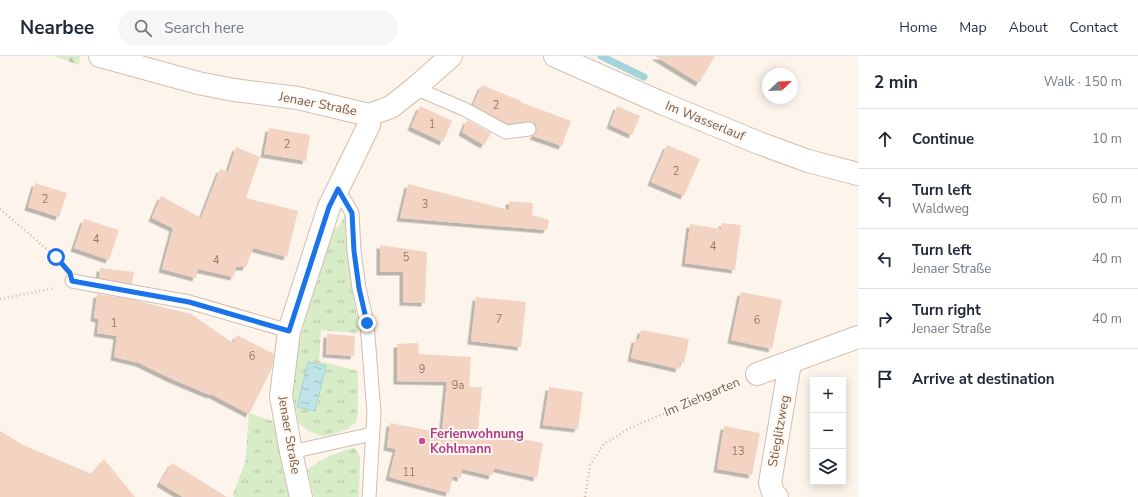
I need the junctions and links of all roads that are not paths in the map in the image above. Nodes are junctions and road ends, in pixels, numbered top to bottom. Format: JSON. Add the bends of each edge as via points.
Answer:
{"nodes":[{"id":1,"x":100,"y":56,"type":"edge"},
{"id":2,"x":452,"y":56,"type":"edge"},
{"id":3,"x":555,"y":56,"type":"edge"},
{"id":4,"x":415,"y":88,"type":"junction"},
{"id":5,"x":369,"y":115,"type":"junction"},
{"id":6,"x":529,"y":129,"type":"dead end"},
{"id":7,"x":858,"y":174,"type":"edge"},
{"id":8,"x":338,"y":189,"type":"junction"},
{"id":9,"x":72,"y":281,"type":"road end"},
{"id":10,"x":289,"y":331,"type":"junction"},
{"id":11,"x":858,"y":337,"type":"edge"},
{"id":12,"x":790,"y":363,"type":"junction"},
{"id":13,"x":757,"y":374,"type":"road end"},
{"id":14,"x":372,"y":434,"type":"junction"},
{"id":15,"x":290,"y":452,"type":"junction"},
{"id":16,"x":301,"y":497,"type":"edge"},
{"id":17,"x":369,"y":497,"type":"edge"},
{"id":18,"x":777,"y":497,"type":"edge"}],
"edges":[{"from":1,"to":5,"type":"street","name":"Jenaer Straße","via":[[198,83],[298,98]]},
{"from":2,"to":4,"type":"street"},
{"from":3,"to":7,"type":"street","name":"Im Wasserlauf","via":[[759,143],[808,161]]},
{"from":4,"to":5,"type":"street","via":[[390,107]]},
{"from":4,"to":6,"type":"lane","via":[[464,109],[506,132]]},
{"from":5,"to":8,"type":"street","name":"Jenaer Straße","via":[[369,125]]},
{"from":8,"to":10,"type":"street","name":"Jenaer Straße","via":[[329,207]]},
{"from":8,"to":14,"type":"lane","via":[[352,213],[359,288],[367,323],[374,413]]},
{"from":9,"to":10,"type":"lane","via":[[189,302]]},
{"from":10,"to":15,"type":"street","name":"Jenaer Straße","via":[[281,396]]},
{"from":11,"to":12,"type":"street","name":"Im Ziehgarten"},
{"from":12,"to":13,"type":"street","name":"Im Ziehgarten"},
{"from":12,"to":18,"type":"street","name":"Stieglitzweg","via":[[770,482],[774,496]]},
{"from":14,"to":15,"type":"lane"},
{"from":14,"to":17,"type":"lane"},
{"from":15,"to":16,"type":"street","name":"Jenaer Straße"}]}
